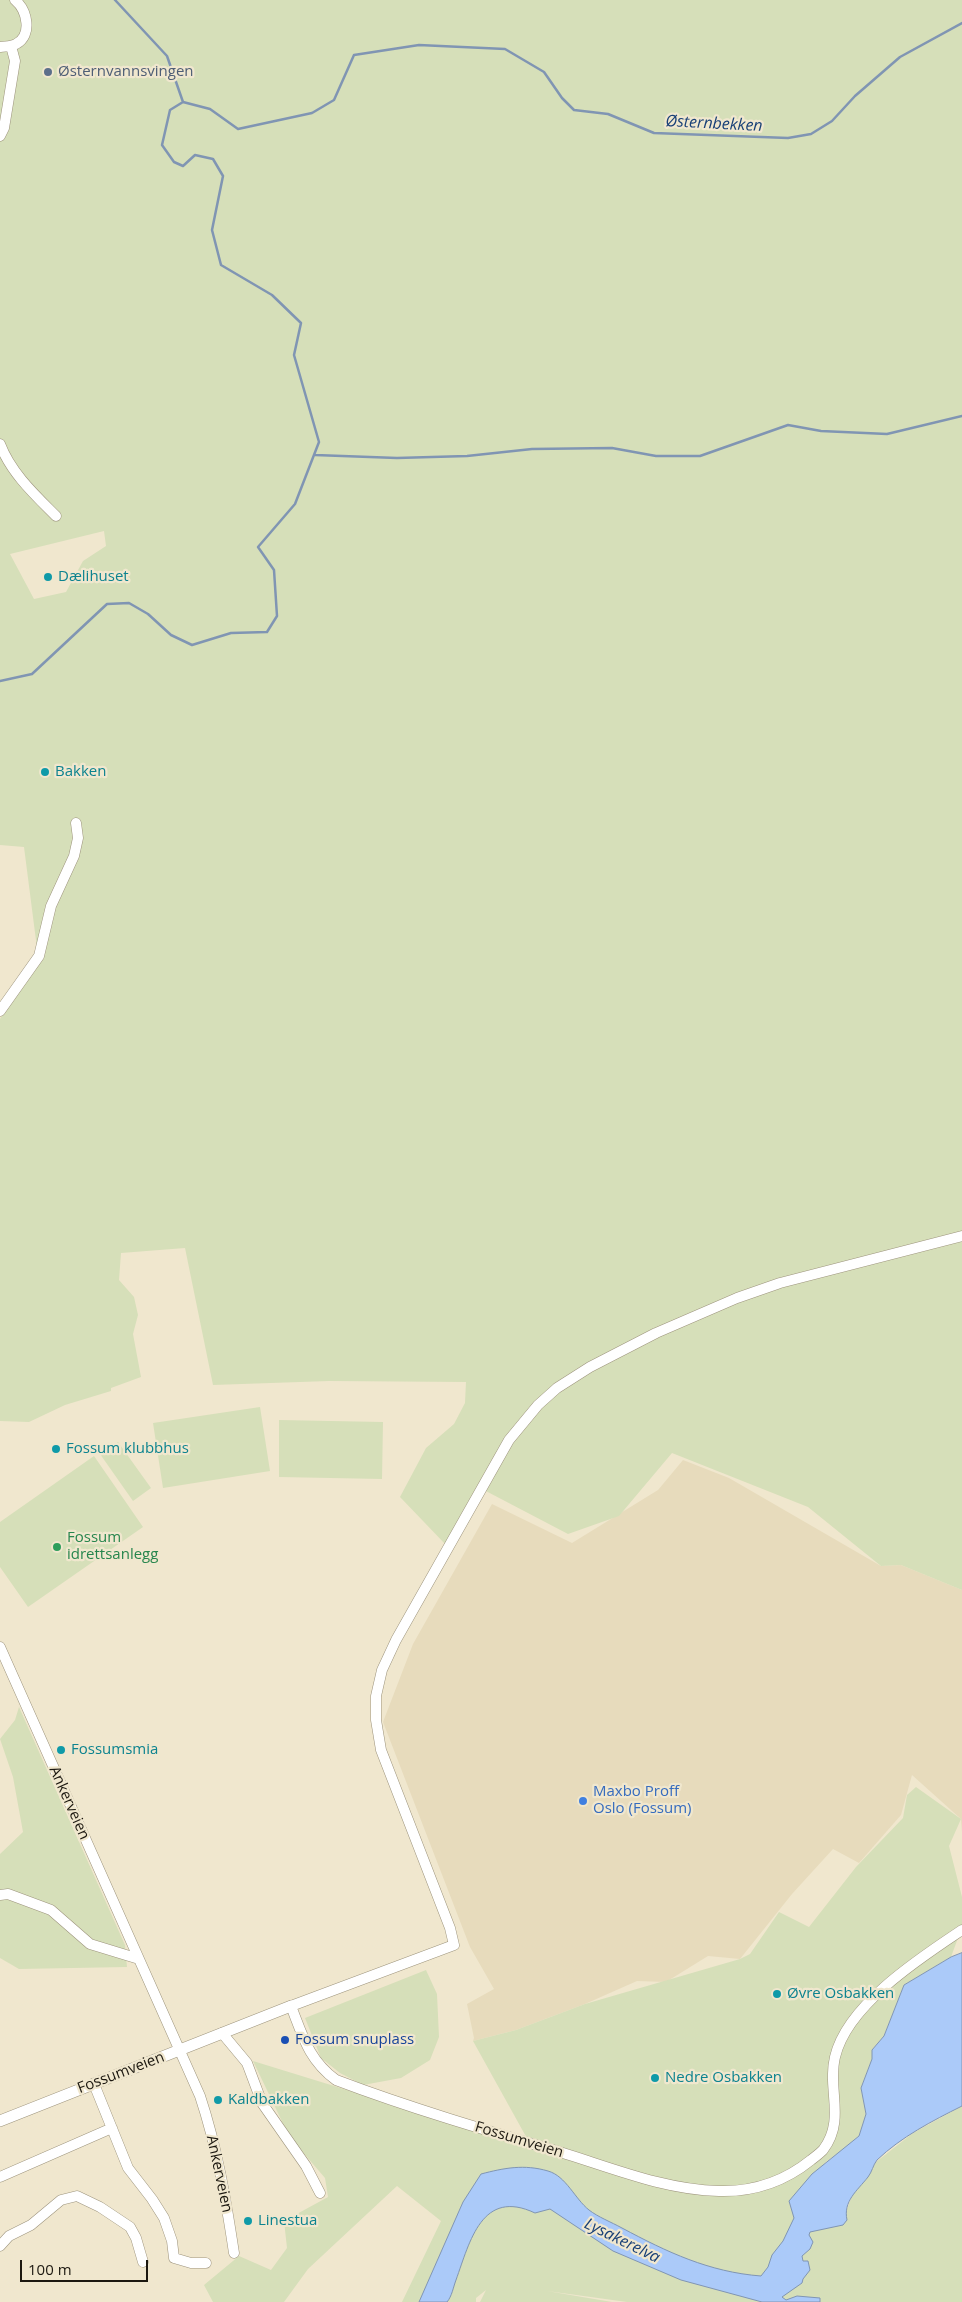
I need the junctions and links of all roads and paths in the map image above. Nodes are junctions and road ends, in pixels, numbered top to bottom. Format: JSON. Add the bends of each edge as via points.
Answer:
{"nodes":[{"id":1,"x":15,"y":0,"type":"edge"},
{"id":2,"x":14,"y":45,"type":"junction"},
{"id":3,"x":0,"y":47,"type":"edge"},
{"id":4,"x":0,"y":136,"type":"edge"},
{"id":5,"x":0,"y":444,"type":"edge"},
{"id":6,"x":56,"y":516,"type":"dead end"},
{"id":7,"x":76,"y":823,"type":"dead end"},
{"id":8,"x":0,"y":1011,"type":"edge"},
{"id":9,"x":962,"y":1236,"type":"edge"},
{"id":10,"x":0,"y":1647,"type":"edge"},
{"id":11,"x":0,"y":1895,"type":"edge"},
{"id":12,"x":959,"y":1932,"type":"edge"},
{"id":13,"x":139,"y":1958,"type":"junction"},
{"id":14,"x":292,"y":2006,"type":"junction"},
{"id":15,"x":222,"y":2033,"type":"junction"},
{"id":16,"x":180,"y":2050,"type":"junction"},
{"id":17,"x":94,"y":2084,"type":"junction"},
{"id":18,"x":0,"y":2120,"type":"edge"},
{"id":19,"x":112,"y":2128,"type":"junction"},
{"id":20,"x":0,"y":2176,"type":"edge"},
{"id":21,"x":320,"y":2193,"type":"dead end"},
{"id":22,"x":3,"y":2243,"type":"edge"},
{"id":23,"x":234,"y":2253,"type":"dead end"},
{"id":24,"x":143,"y":2262,"type":"dead end"},
{"id":25,"x":206,"y":2264,"type":"dead end"}],
"edges":[{"from":1,"to":2,"type":"street","via":[[24,10],[26,20],[24,37]]},
{"from":2,"to":3,"type":"street"},
{"from":2,"to":4,"type":"street","via":[[15,61]]},
{"from":5,"to":6,"type":"street","via":[[13,469]]},
{"from":7,"to":8,"type":"street","via":[[78,838],[74,856],[51,906],[39,956]]},
{"from":9,"to":14,"type":"street","via":[[780,1283],[737,1298],[656,1333],[590,1367],[558,1388],[523,1422],[468,1510],[396,1640],[382,1670],[376,1696],[376,1720],[382,1750],[454,1945]]},
{"from":10,"to":13,"type":"street","name":"Ankerveien"},
{"from":11,"to":13,"type":"street","via":[[8,1894],[51,1910],[90,1944]]},
{"from":12,"to":14,"type":"street","name":"Fossumveien","via":[[889,1983],[843,2035],[835,2057],[832,2081],[836,2113],[833,2131],[823,2150],[796,2172],[748,2189],[719,2191],[656,2182],[336,2080],[314,2060]]},
{"from":13,"to":16,"type":"street","name":"Ankerveien"},
{"from":14,"to":15,"type":"street","name":"Fossumveien"},
{"from":15,"to":16,"type":"street","name":"Fossumveien"},
{"from":15,"to":21,"type":"street","via":[[247,2063],[262,2103],[306,2166]]},
{"from":16,"to":17,"type":"street","name":"Fossumveien"},
{"from":16,"to":23,"type":"street","name":"Ankerveien","via":[[209,2124]]},
{"from":17,"to":18,"type":"street","name":"Fossumveien"},
{"from":17,"to":19,"type":"street"},
{"from":19,"to":20,"type":"street"},
{"from":19,"to":25,"type":"street","via":[[128,2168],[164,2218],[174,2258]]},
{"from":22,"to":24,"type":"street","via":[[61,2200],[77,2196],[100,2206],[130,2227]]}]}
